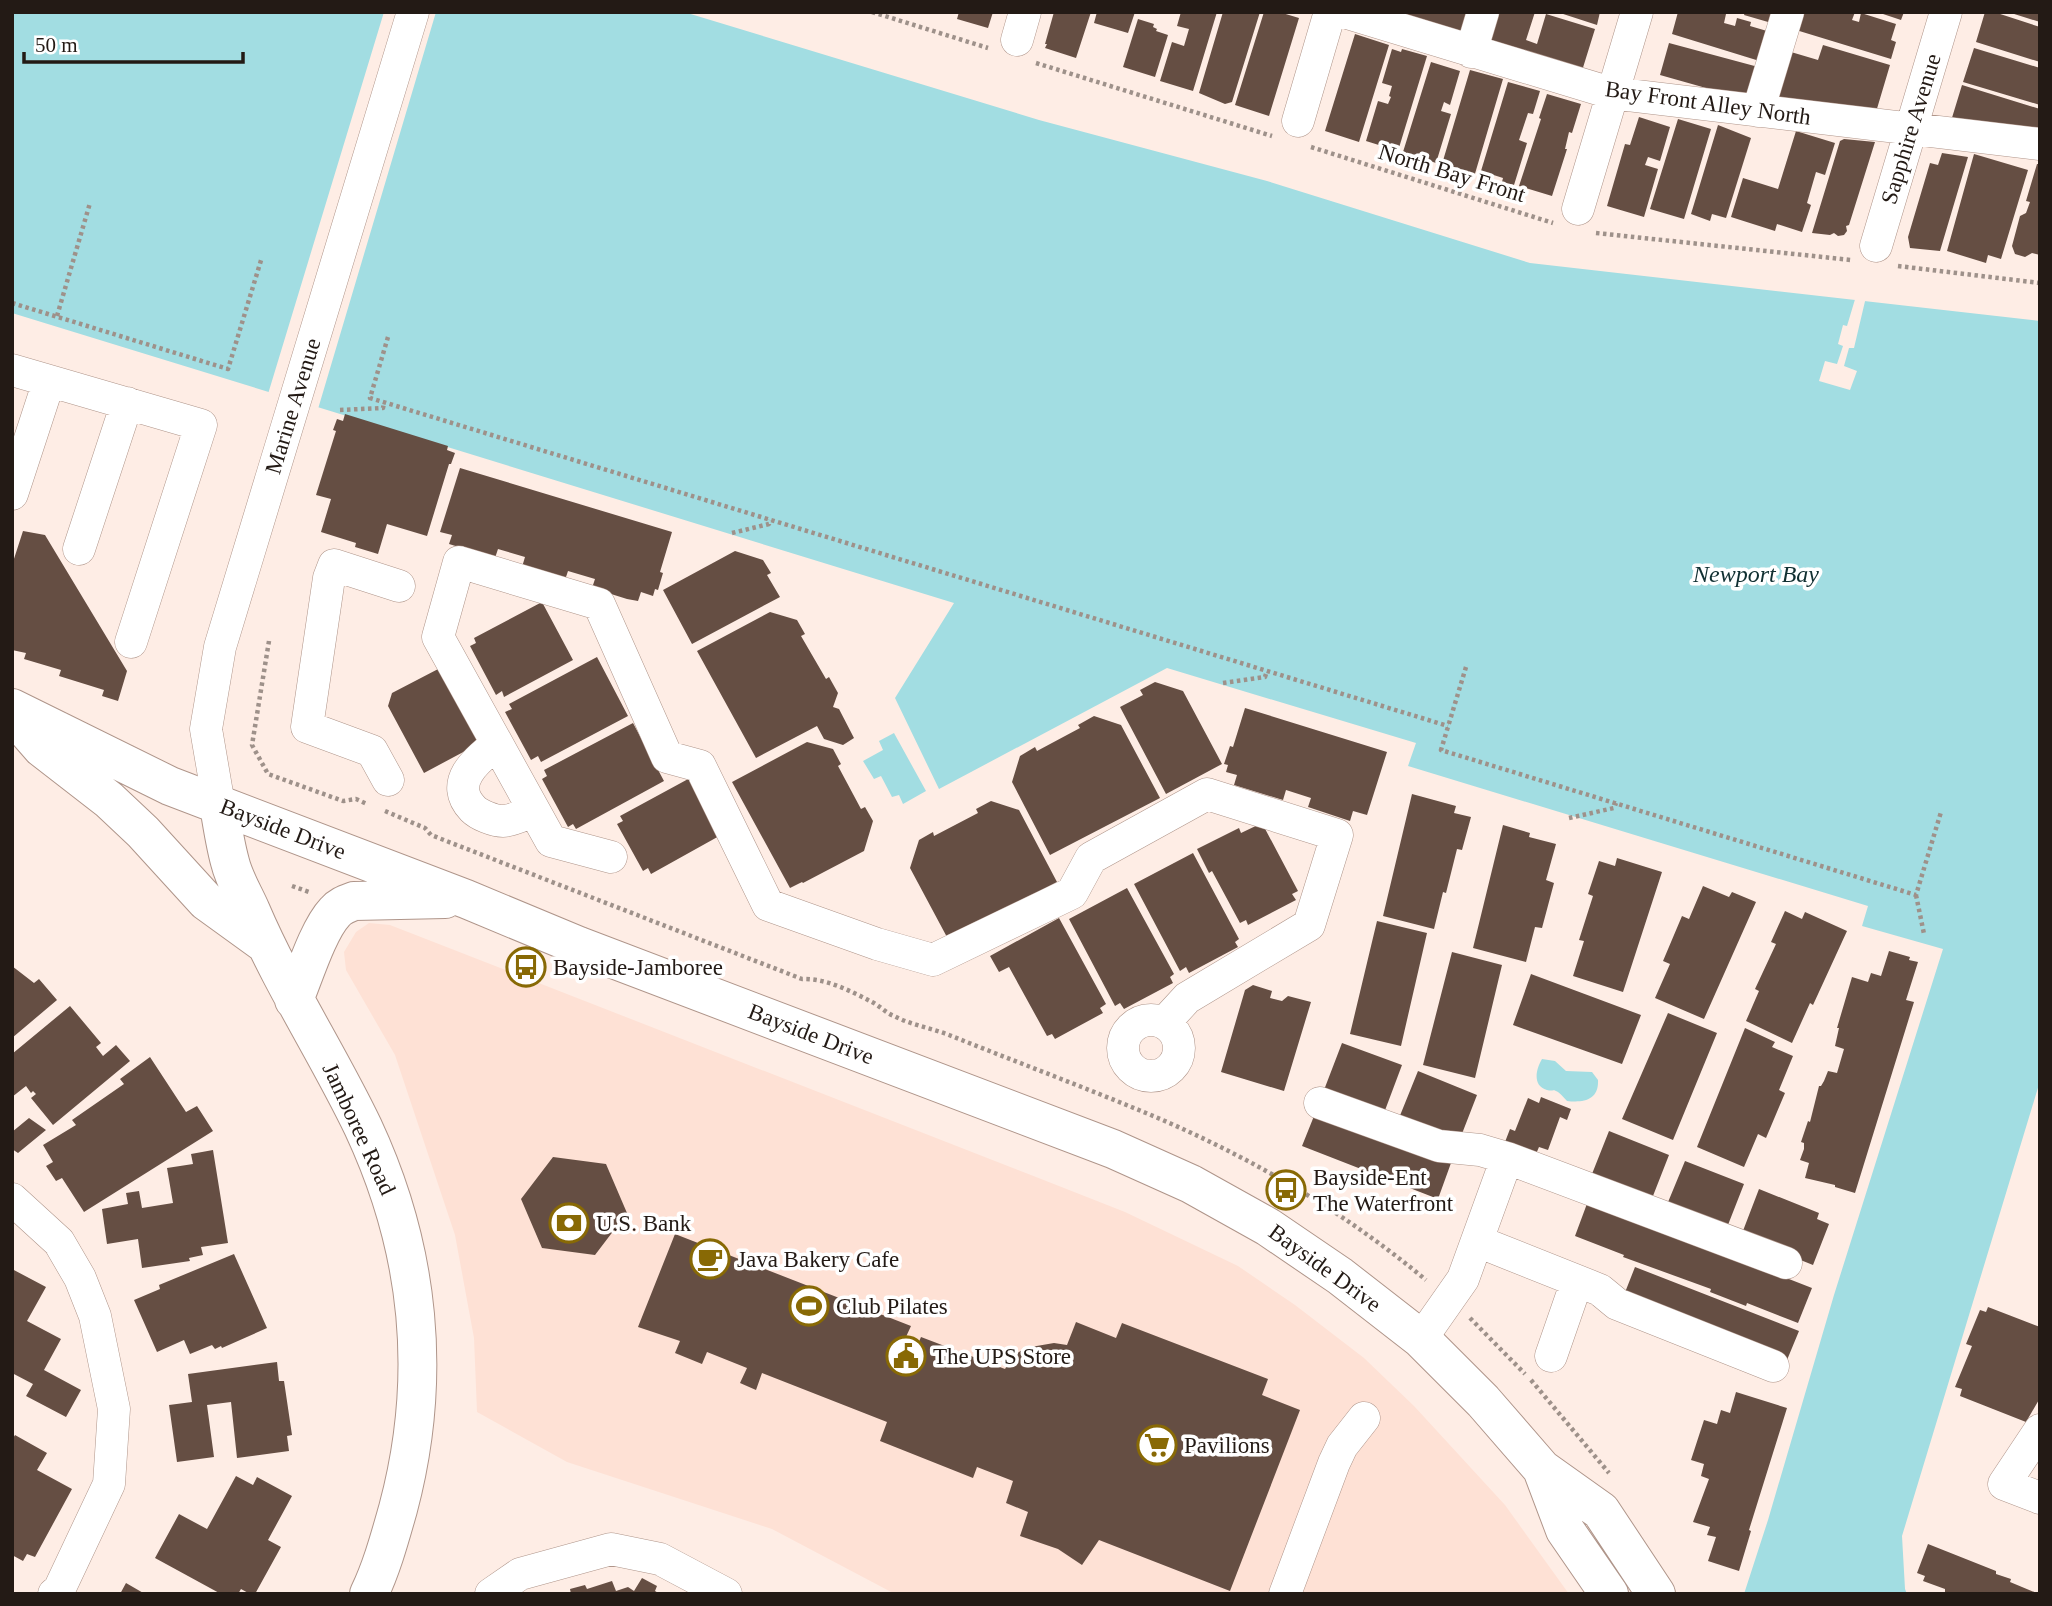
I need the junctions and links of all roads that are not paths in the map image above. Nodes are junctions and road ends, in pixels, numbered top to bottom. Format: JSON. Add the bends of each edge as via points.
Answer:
{"nodes":[{"id":1,"x":413,"y":12,"type":"edge"},
{"id":2,"x":1330,"y":12,"type":"edge"},
{"id":3,"x":1344,"y":12,"type":"edge"},
{"id":4,"x":1483,"y":12,"type":"edge"},
{"id":5,"x":1637,"y":12,"type":"edge"},
{"id":6,"x":1788,"y":12,"type":"edge"},
{"id":7,"x":1946,"y":12,"type":"edge"},
{"id":8,"x":1471,"y":52,"type":"junction"},
{"id":9,"x":1611,"y":93,"type":"junction"},
{"id":10,"x":1758,"y":111,"type":"junction"},
{"id":11,"x":1912,"y":130,"type":"junction"},
{"id":12,"x":1293,"y":135,"type":"road end"},
{"id":13,"x":2040,"y":144,"type":"edge"},
{"id":14,"x":1578,"y":222,"type":"road end"},
{"id":15,"x":1874,"y":257,"type":"road end"},
{"id":16,"x":12,"y":370,"type":"edge"},
{"id":17,"x":49,"y":381,"type":"junction"},
{"id":18,"x":127,"y":403,"type":"junction"},
{"id":19,"x":12,"y":494,"type":"edge"},
{"id":20,"x":79,"y":549,"type":"dead end"},
{"id":21,"x":399,"y":586,"type":"dead end"},
{"id":22,"x":131,"y":642,"type":"dead end"},
{"id":23,"x":12,"y":708,"type":"edge"},
{"id":24,"x":12,"y":715,"type":"edge"},
{"id":25,"x":497,"y":744,"type":"junction"},
{"id":26,"x":388,"y":780,"type":"dead end"},
{"id":27,"x":219,"y":805,"type":"junction"},
{"id":28,"x":534,"y":811,"type":"junction"},
{"id":29,"x":611,"y":857,"type":"dead end"},
{"id":30,"x":466,"y":899,"type":"junction"},
{"id":31,"x":265,"y":944,"type":"junction"},
{"id":32,"x":294,"y":1000,"type":"junction"},
{"id":33,"x":1164,"y":1023,"type":"dead end"},
{"id":34,"x":1320,"y":1103,"type":"dead end"},
{"id":35,"x":1507,"y":1158,"type":"junction"},
{"id":36,"x":12,"y":1199,"type":"edge"},
{"id":37,"x":1477,"y":1241,"type":"junction"},
{"id":38,"x":1786,"y":1263,"type":"dead end"},
{"id":39,"x":1577,"y":1281,"type":"junction"},
{"id":40,"x":1421,"y":1339,"type":"junction"},
{"id":41,"x":1550,"y":1356,"type":"dead end"},
{"id":42,"x":1773,"y":1366,"type":"dead end"},
{"id":43,"x":1364,"y":1418,"type":"dead end"},
{"id":44,"x":2040,"y":1430,"type":"edge"},
{"id":45,"x":1542,"y":1469,"type":"junction"},
{"id":46,"x":2040,"y":1498,"type":"edge"},
{"id":47,"x":54,"y":1594,"type":"edge"},
{"id":48,"x":369,"y":1594,"type":"edge"},
{"id":49,"x":491,"y":1594,"type":"edge"},
{"id":50,"x":726,"y":1594,"type":"edge"},
{"id":51,"x":1285,"y":1594,"type":"edge"},
{"id":52,"x":1609,"y":1594,"type":"edge"},
{"id":53,"x":1656,"y":1594,"type":"edge"}],
"edges":[{"from":1,"to":27,"type":"street","name":"Marine Avenue","via":[[228,618],[206,729]]},
{"from":2,"to":12,"type":"street"},
{"from":3,"to":8,"type":"street","name":"Bay Front Alley North"},
{"from":4,"to":8,"type":"street"},
{"from":5,"to":9,"type":"street"},
{"from":6,"to":10,"type":"street"},
{"from":7,"to":11,"type":"street","name":"Sapphire Avenue"},
{"from":8,"to":9,"type":"street","name":"Bay Front Alley North"},
{"from":9,"to":10,"type":"street","name":"Bay Front Alley North"},
{"from":9,"to":14,"type":"street"},
{"from":10,"to":11,"type":"street","name":"Bay Front Alley North"},
{"from":11,"to":13,"type":"street","name":"Bay Front Alley North"},
{"from":11,"to":15,"type":"street","name":"Sapphire Avenue"},
{"from":16,"to":17,"type":"street"},
{"from":17,"to":18,"type":"street"},
{"from":17,"to":19,"type":"street"},
{"from":18,"to":20,"type":"street"},
{"from":18,"to":22,"type":"street","via":[[201,425]]},
{"from":21,"to":26,"type":"street","via":[[334,565],[307,727],[372,751]]},
{"from":23,"to":27,"type":"main road","name":"Bayside Drive","via":[[170,786]]},
{"from":24,"to":31,"type":"main road","via":[[42,748],[126,816],[206,901]]},
{"from":25,"to":28,"type":"street"},
{"from":25,"to":28,"type":"street","via":[[474,762],[463,782],[465,800],[478,814],[503,821]]},
{"from":25,"to":33,"type":"street","via":[[438,636],[459,562],[598,604],[667,757],[701,766],[768,905],[877,944],[933,960],[1072,893],[1091,858],[1207,794],[1337,835],[1310,925],[1187,998]]},
{"from":27,"to":30,"type":"main road","name":"Bayside Drive"},
{"from":27,"to":31,"type":"main road","name":"Jamboree Road","via":[[230,863]]},
{"from":28,"to":29,"type":"street","via":[[551,841]]},
{"from":30,"to":32,"type":"main road","via":[[342,905],[324,928]]},
{"from":30,"to":40,"type":"main road","name":"Bayside Drive","via":[[1113,1149],[1191,1184],[1268,1227]]},
{"from":31,"to":32,"type":"main road","name":"Jamboree Road"},
{"from":32,"to":48,"type":"main road","name":"Jamboree Road","via":[[362,1126],[389,1188],[406,1246],[415,1308],[417,1373],[405,1483]]},
{"from":34,"to":35,"type":"street","via":[[1439,1146]]},
{"from":35,"to":37,"type":"street"},
{"from":35,"to":38,"type":"street"},
{"from":36,"to":47,"type":"street","via":[[59,1242],[80,1279],[95,1316],[114,1409],[110,1484]]},
{"from":37,"to":39,"type":"street"},
{"from":37,"to":40,"type":"street","via":[[1463,1279]]},
{"from":39,"to":41,"type":"street"},
{"from":39,"to":42,"type":"street","via":[[1600,1290],[1617,1304]]},
{"from":40,"to":45,"type":"main road","name":"Bayside Drive"},
{"from":43,"to":51,"type":"street","via":[[1338,1454]]},
{"from":44,"to":46,"type":"street","via":[[2004,1484]]},
{"from":45,"to":52,"type":"main road","name":"Bayside Drive","via":[[1565,1530]]},
{"from":45,"to":53,"type":"main road","name":"Bayside Drive","via":[[1601,1511]]},
{"from":49,"to":50,"type":"street","via":[[520,1574],[611,1549],[660,1559]]}]}
